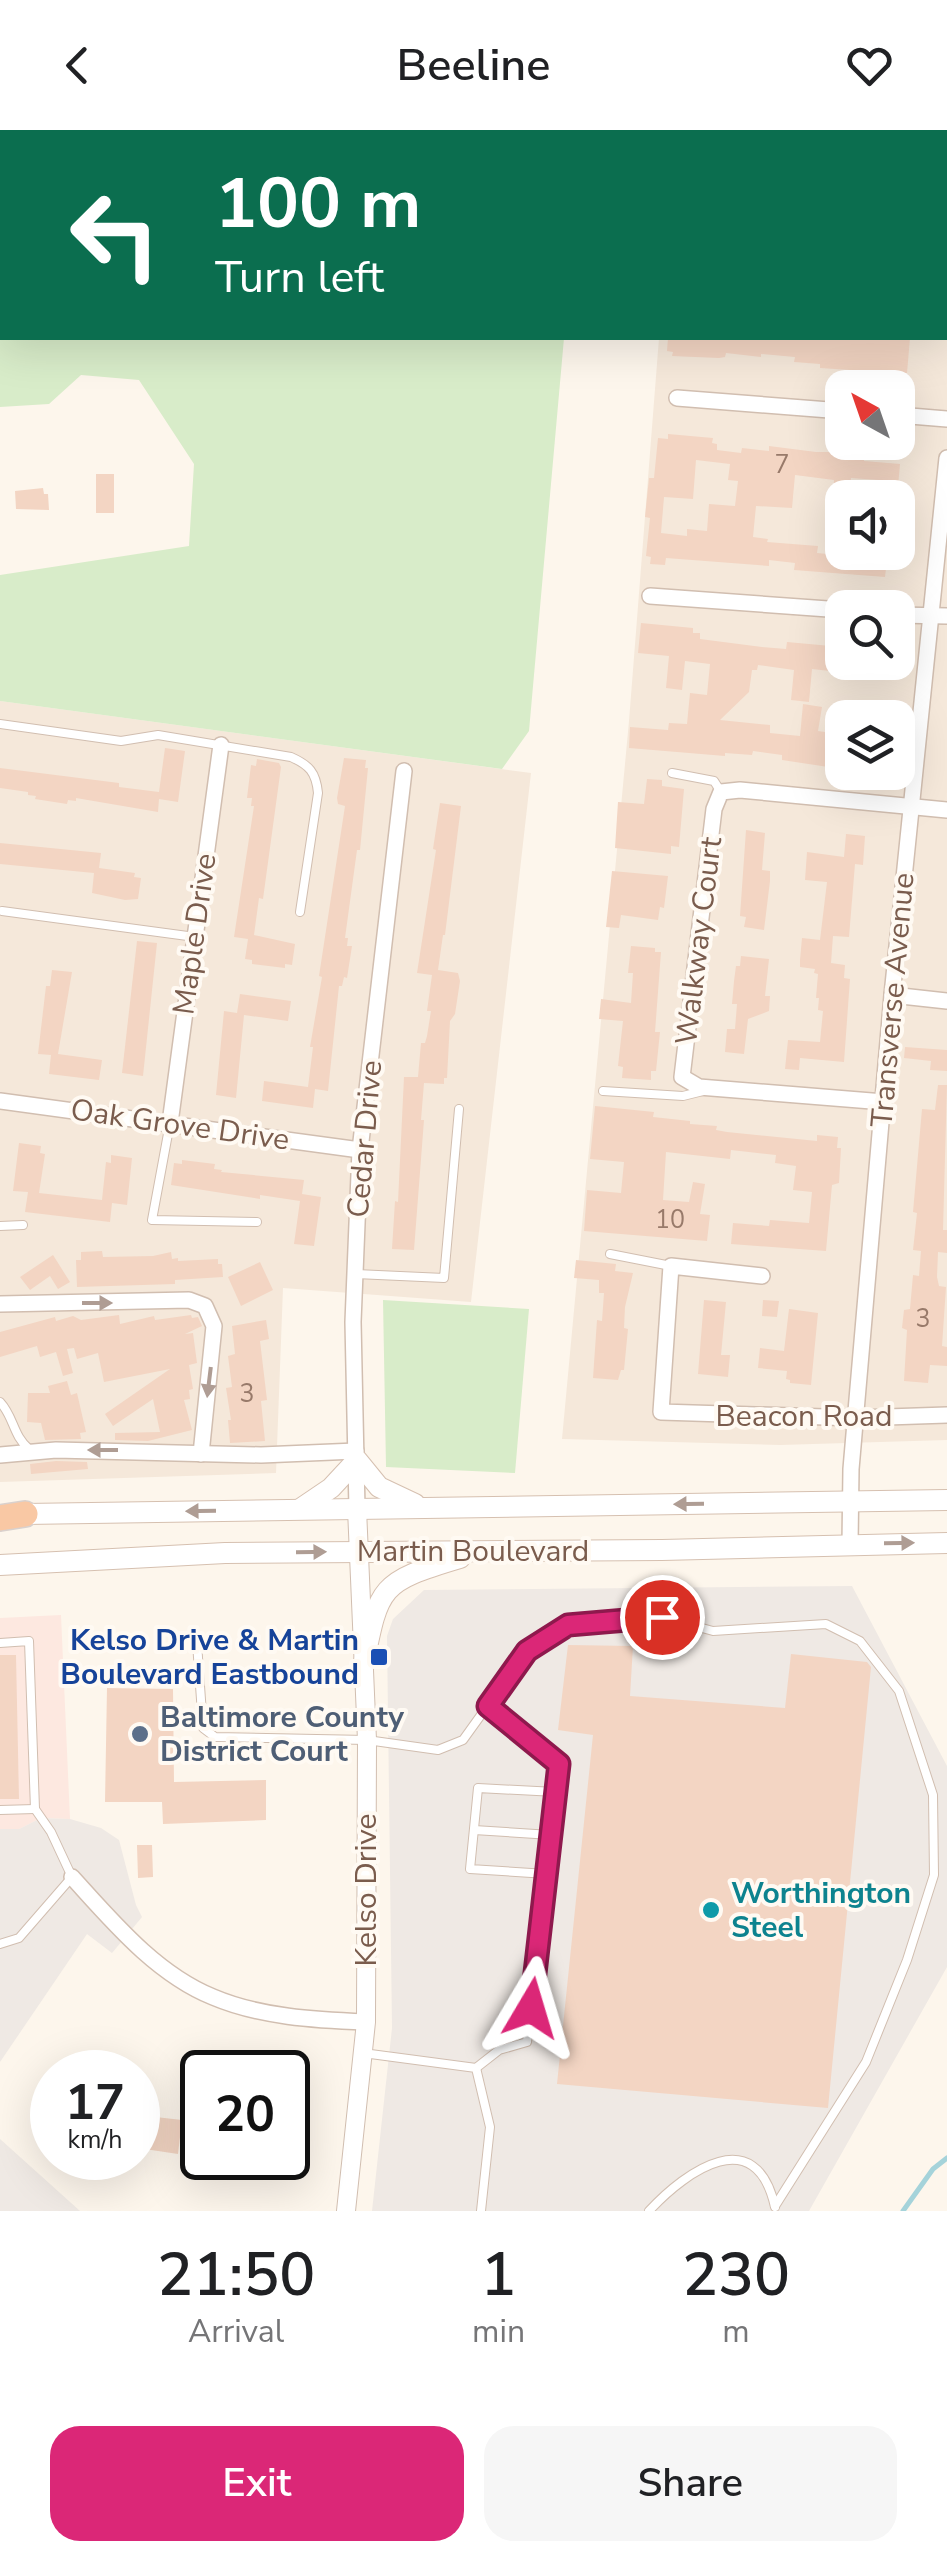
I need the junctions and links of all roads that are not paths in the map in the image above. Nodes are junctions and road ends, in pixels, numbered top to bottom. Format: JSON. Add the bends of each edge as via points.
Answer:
{"nodes":[{"id":1,"x":677,"y":398,"type":"dead end"},
{"id":2,"x":825,"y":410,"type":"edge"},
{"id":3,"x":915,"y":416,"type":"edge"},
{"id":4,"x":947,"y":419,"type":"edge"},
{"id":5,"x":947,"y":458,"type":"edge"},
{"id":6,"x":650,"y":596,"type":"dead end"},
{"id":7,"x":825,"y":609,"type":"edge"},
{"id":8,"x":939,"y":617,"type":"edge"},
{"id":9,"x":0,"y":724,"type":"edge"},
{"id":10,"x":221,"y":745,"type":"junction"},
{"id":11,"x":404,"y":771,"type":"dead end"},
{"id":12,"x":672,"y":773,"type":"dead end"},
{"id":13,"x":721,"y":792,"type":"junction"},
{"id":14,"x":910,"y":806,"type":"junction"},
{"id":15,"x":947,"y":810,"type":"edge"},
{"id":16,"x":2,"y":911,"type":"edge"},
{"id":17,"x":300,"y":912,"type":"dead end"},
{"id":18,"x":195,"y":937,"type":"junction"},
{"id":19,"x":892,"y":995,"type":"junction"},
{"id":20,"x":947,"y":1001,"type":"edge"},
{"id":21,"x":714,"y":1088,"type":"junction"},
{"id":22,"x":604,"y":1091,"type":"dead end"},
{"id":23,"x":0,"y":1101,"type":"edge"},
{"id":24,"x":884,"y":1102,"type":"junction"},
{"id":25,"x":459,"y":1109,"type":"dead end"},
{"id":26,"x":170,"y":1122,"type":"junction"},
{"id":27,"x":360,"y":1150,"type":"junction"},
{"id":28,"x":257,"y":1222,"type":"dead end"},
{"id":29,"x":23,"y":1225,"type":"dead end"},
{"id":30,"x":0,"y":1226,"type":"edge"},
{"id":31,"x":610,"y":1254,"type":"dead end"},
{"id":32,"x":670,"y":1266,"type":"junction"},
{"id":33,"x":356,"y":1274,"type":"junction"},
{"id":34,"x":762,"y":1276,"type":"dead end"},
{"id":35,"x":0,"y":1304,"type":"edge"},
{"id":36,"x":0,"y":1402,"type":"edge"},
{"id":37,"x":947,"y":1415,"type":"edge"},
{"id":38,"x":857,"y":1418,"type":"junction"},
{"id":39,"x":32,"y":1452,"type":"junction"},
{"id":40,"x":200,"y":1454,"type":"junction"},
{"id":41,"x":0,"y":1455,"type":"edge"},
{"id":42,"x":356,"y":1456,"type":"junction"},
{"id":43,"x":852,"y":1500,"type":"junction"},
{"id":44,"x":947,"y":1500,"type":"edge"},
{"id":45,"x":432,"y":1508,"type":"junction"},
{"id":46,"x":357,"y":1509,"type":"junction"},
{"id":47,"x":298,"y":1510,"type":"junction"},
{"id":48,"x":8,"y":1514,"type":"edge"},
{"id":49,"x":947,"y":1543,"type":"edge"},
{"id":50,"x":850,"y":1544,"type":"junction"},
{"id":51,"x":359,"y":1551,"type":"junction"},
{"id":52,"x":482,"y":1551,"type":"junction"},
{"id":53,"x":0,"y":1565,"type":"edge"},
{"id":54,"x":0,"y":1643,"type":"edge"},
{"id":55,"x":198,"y":1644,"type":"dead end"},
{"id":56,"x":363,"y":1667,"type":"junction"},
{"id":57,"x":488,"y":1706,"type":"junction"},
{"id":58,"x":367,"y":1740,"type":"junction"},
{"id":59,"x":556,"y":1792,"type":"junction"},
{"id":60,"x":35,"y":1809,"type":"junction"},
{"id":61,"x":0,"y":1810,"type":"edge"},
{"id":62,"x":474,"y":1830,"type":"junction"},
{"id":63,"x":551,"y":1835,"type":"junction"},
{"id":64,"x":547,"y":1874,"type":"junction"},
{"id":65,"x":72,"y":1876,"type":"junction"},
{"id":66,"x":0,"y":1944,"type":"edge"},
{"id":67,"x":366,"y":2022,"type":"junction"},
{"id":68,"x":362,"y":2053,"type":"junction"},
{"id":69,"x":476,"y":2068,"type":"junction"},
{"id":70,"x":774,"y":2209,"type":"edge"},
{"id":71,"x":346,"y":2211,"type":"edge"},
{"id":72,"x":482,"y":2211,"type":"edge"},
{"id":73,"x":650,"y":2211,"type":"edge"}],
"edges":[{"from":1,"to":2,"type":"street"},
{"from":3,"to":4,"type":"street"},
{"from":5,"to":8,"type":"street","name":"Transverse Avenue"},
{"from":6,"to":7,"type":"street"},
{"from":8,"to":14,"type":"street","name":"Transverse Avenue"},
{"from":9,"to":10,"type":"lane","via":[[121,741],[158,735]]},
{"from":10,"to":17,"type":"lane","via":[[291,756],[316,777]]},
{"from":10,"to":18,"type":"street","name":"Maple Drive"},
{"from":11,"to":27,"type":"street","name":"Cedar Drive"},
{"from":12,"to":13,"type":"lane","via":[[714,781]]},
{"from":13,"to":14,"type":"street"},
{"from":13,"to":21,"type":"street","name":"Walkway Court","via":[[682,1077]]},
{"from":14,"to":15,"type":"street"},
{"from":14,"to":19,"type":"street","name":"Transverse Avenue"},
{"from":16,"to":18,"type":"lane"},
{"from":18,"to":26,"type":"street","name":"Maple Drive"},
{"from":19,"to":20,"type":"street"},
{"from":19,"to":24,"type":"street","name":"Transverse Avenue"},
{"from":21,"to":22,"type":"lane","via":[[683,1096]]},
{"from":21,"to":24,"type":"street","name":"Walkway Court"},
{"from":23,"to":26,"type":"street","name":"Oak Grove Drive"},
{"from":24,"to":38,"type":"street","name":"Transverse Avenue"},
{"from":25,"to":33,"type":"lane","via":[[444,1278]]},
{"from":26,"to":27,"type":"street","name":"Oak Grove Drive"},
{"from":26,"to":28,"type":"lane","via":[[152,1220]]},
{"from":27,"to":33,"type":"street","name":"Cedar Drive"},
{"from":29,"to":30,"type":"lane"},
{"from":31,"to":32,"type":"lane"},
{"from":32,"to":34,"type":"street"},
{"from":32,"to":38,"type":"street","name":"Beacon Road","via":[[661,1412]]},
{"from":33,"to":42,"type":"street","name":"Cedar Drive"},
{"from":35,"to":40,"type":"street","one_way":true,"via":[[189,1300],[205,1306],[214,1326]]},
{"from":36,"to":39,"type":"lane","via":[[17,1439]]},
{"from":37,"to":38,"type":"street","name":"Beacon Road"},
{"from":38,"to":43,"type":"street","name":"Transverse Avenue"},
{"from":40,"to":39,"type":"street","one_way":true},
{"from":39,"to":41,"type":"street"},
{"from":40,"to":42,"type":"street"},
{"from":42,"to":45,"type":"main road","via":[[379,1487]]},
{"from":42,"to":46,"type":"street","name":"Cedar Drive"},
{"from":42,"to":47,"type":"main road","via":[[346,1476]]},
{"from":43,"to":44,"type":"main road","name":"Martin Boulevard"},
{"from":43,"to":45,"type":"main road","name":"Martin Boulevard","one_way":true},
{"from":43,"to":50,"type":"street","name":"Transverse Avenue"},
{"from":45,"to":46,"type":"main road","name":"Martin Boulevard"},
{"from":46,"to":47,"type":"main road","name":"Martin Boulevard"},
{"from":46,"to":51,"type":"street","name":"Kelso Drive"},
{"from":47,"to":48,"type":"main road","name":"Martin Boulevard","one_way":true},
{"from":50,"to":49,"type":"main road","name":"Martin Boulevard","one_way":true},
{"from":50,"to":52,"type":"main road","name":"Martin Boulevard"},
{"from":51,"to":52,"type":"main road","name":"Martin Boulevard"},
{"from":53,"to":51,"type":"main road","name":"Martin Boulevard","one_way":true},
{"from":51,"to":56,"type":"street","name":"Kelso Drive"},
{"from":52,"to":56,"type":"main road","via":[[389,1586],[375,1609]]},
{"from":54,"to":60,"type":"lane","via":[[29,1642]]},
{"from":55,"to":58,"type":"lane","via":[[202,1728],[215,1737]]},
{"from":56,"to":58,"type":"street","name":"Kelso Drive"},
{"from":57,"to":58,"type":"lane","via":[[463,1740],[438,1750]]},
{"from":57,"to":59,"type":"lane","via":[[559,1764]]},
{"from":57,"to":70,"type":"lane","via":[[527,1651],[568,1625],[662,1617],[713,1631],[826,1624],[860,1641],[899,1691],[933,1795],[934,1875],[866,2062]]},
{"from":58,"to":67,"type":"street","name":"Kelso Drive"},
{"from":59,"to":62,"type":"lane","via":[[478,1788]]},
{"from":59,"to":63,"type":"lane"},
{"from":60,"to":61,"type":"lane"},
{"from":60,"to":65,"type":"lane"},
{"from":62,"to":63,"type":"lane"},
{"from":62,"to":64,"type":"lane","via":[[470,1868]]},
{"from":63,"to":64,"type":"lane"},
{"from":64,"to":69,"type":"lane","via":[[528,2042],[499,2050]]},
{"from":65,"to":66,"type":"lane","via":[[18,1938]]},
{"from":65,"to":67,"type":"street","via":[[157,1962],[212,1997],[284,2015]]},
{"from":67,"to":68,"type":"street","name":"Kelso Drive"},
{"from":68,"to":69,"type":"lane"},
{"from":68,"to":71,"type":"street","name":"Kelso Drive"},
{"from":69,"to":72,"type":"lane","via":[[490,2127]]},
{"from":70,"to":73,"type":"lane","via":[[758,2170],[734,2160],[690,2173]]}]}
